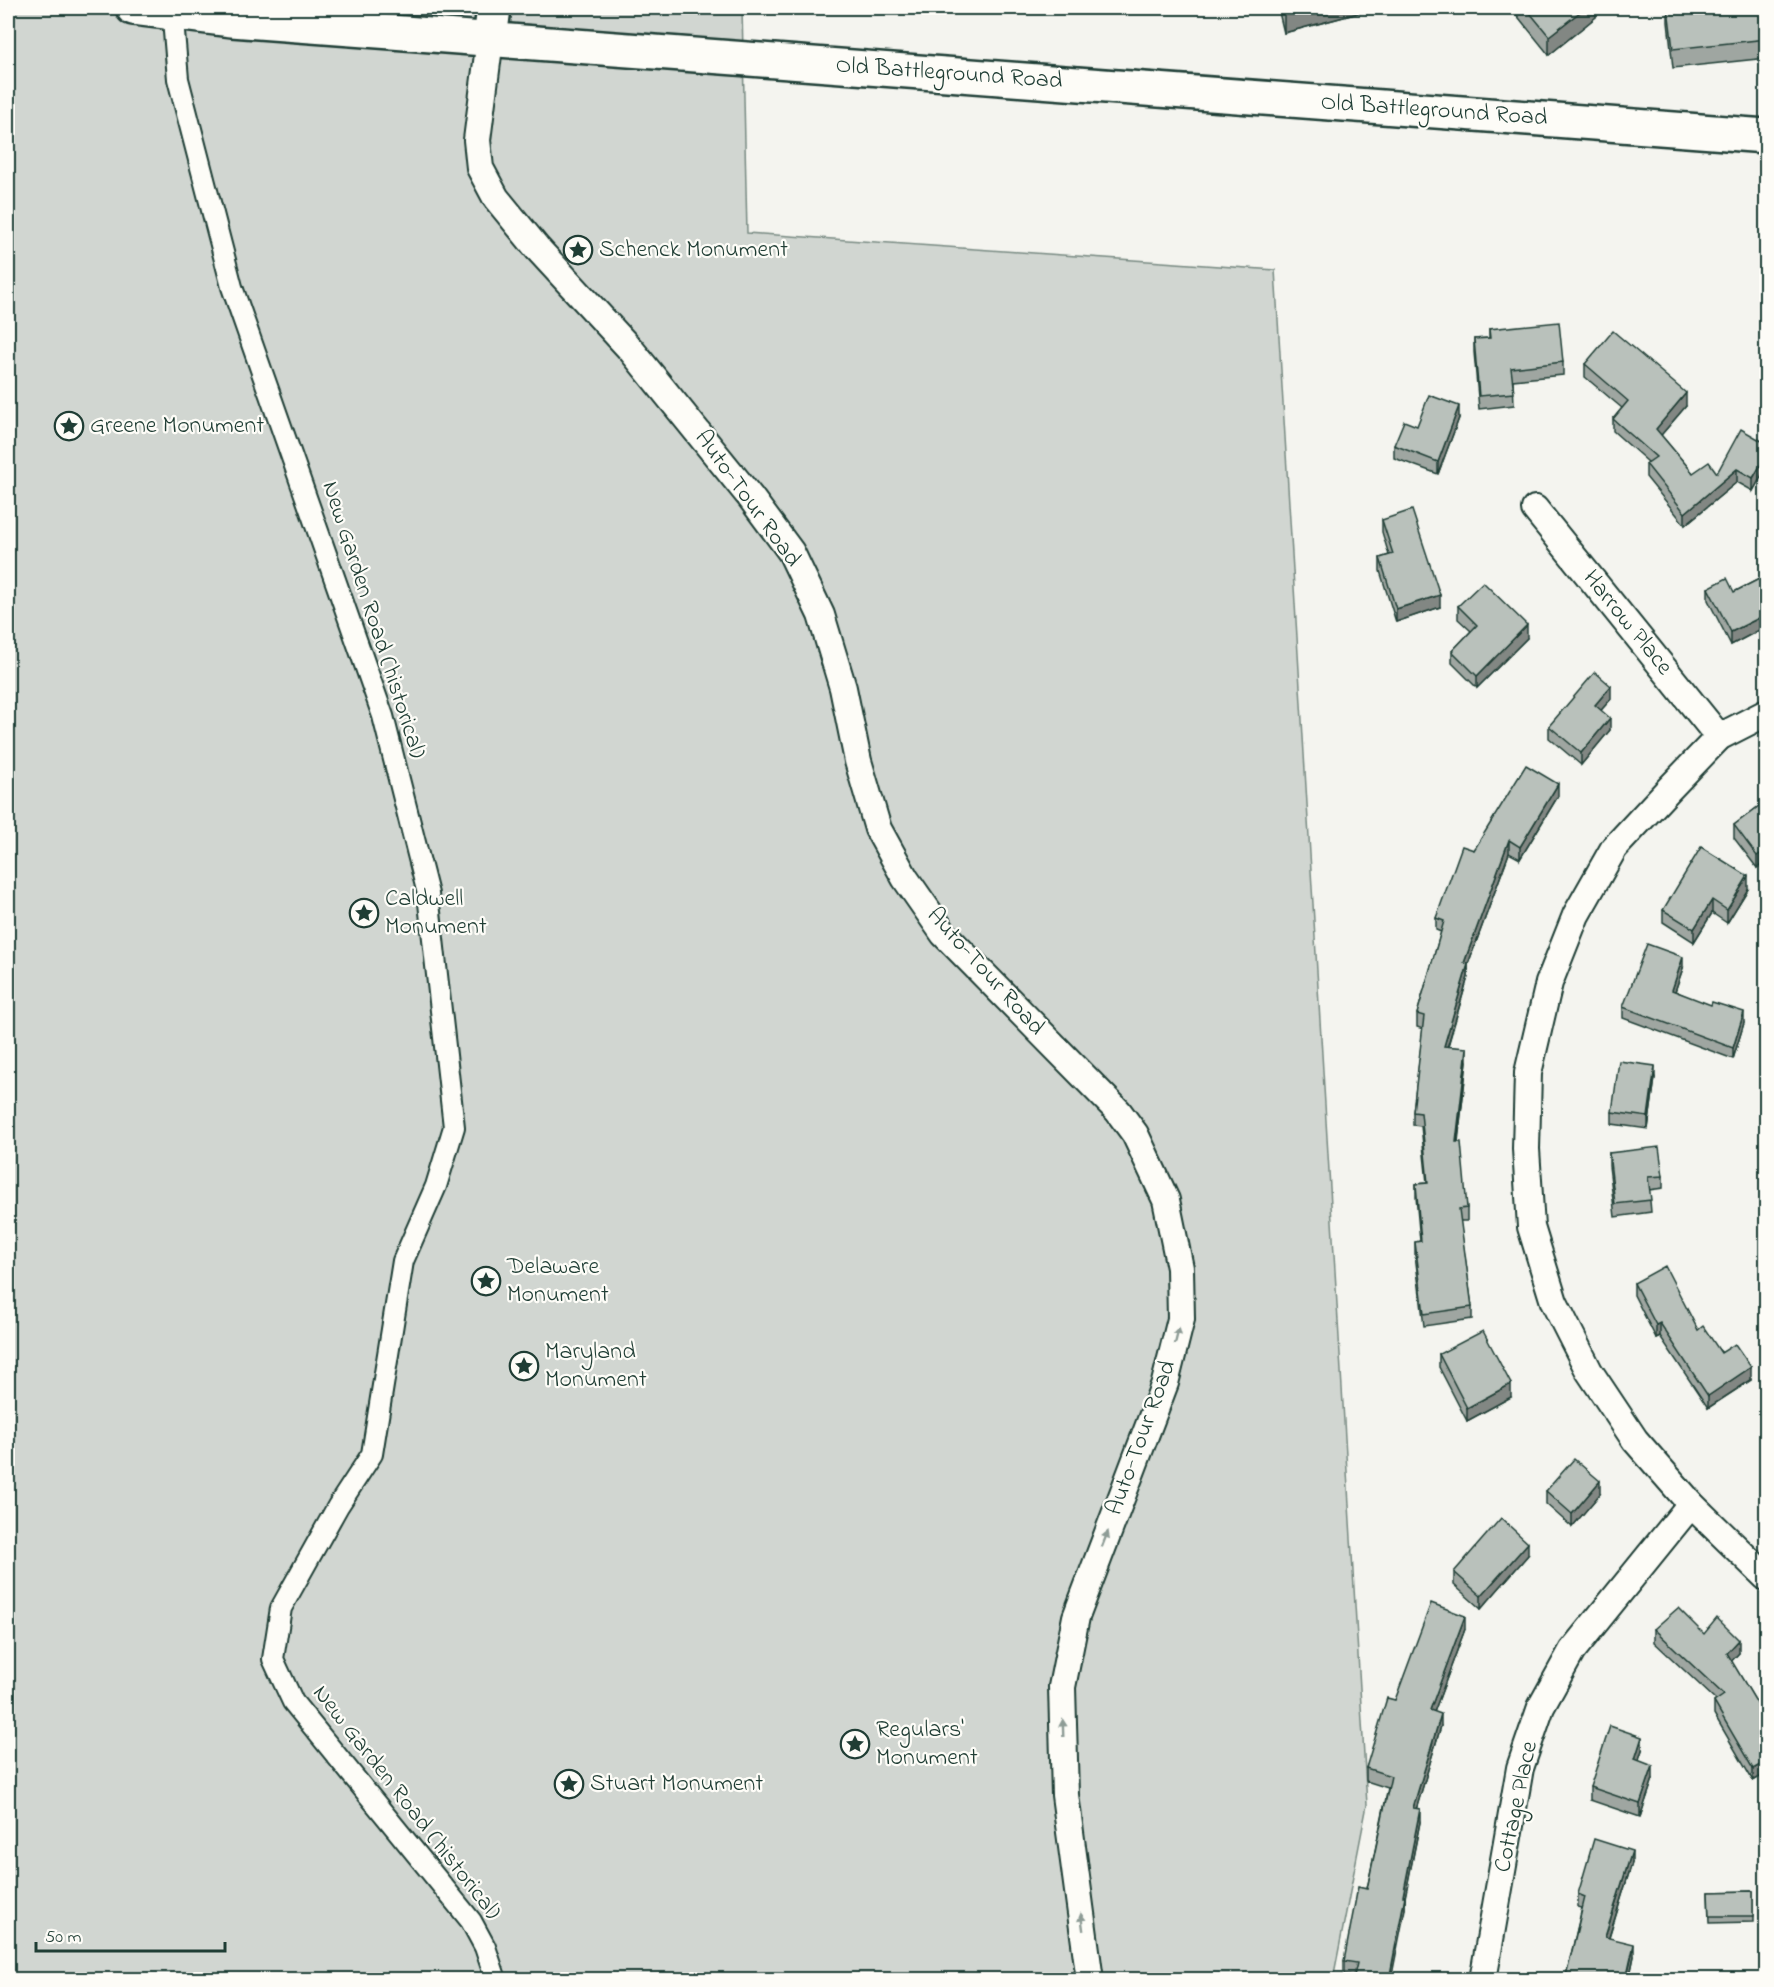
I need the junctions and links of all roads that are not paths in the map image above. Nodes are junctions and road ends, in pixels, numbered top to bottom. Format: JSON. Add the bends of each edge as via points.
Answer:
{"nodes":[{"id":1,"x":133,"y":8,"type":"edge"},
{"id":2,"x":172,"y":10,"type":"edge"},
{"id":3,"x":492,"y":23,"type":"edge"},
{"id":4,"x":1767,"y":136,"type":"edge"},
{"id":5,"x":1535,"y":509,"type":"dead end"},
{"id":6,"x":1767,"y":713,"type":"edge"},
{"id":7,"x":1719,"y":737,"type":"junction"},
{"id":8,"x":1691,"y":1504,"type":"junction"},
{"id":9,"x":1767,"y":1576,"type":"edge"},
{"id":10,"x":496,"y":1980,"type":"edge"},
{"id":11,"x":1090,"y":1980,"type":"edge"},
{"id":12,"x":1484,"y":1980,"type":"edge"}],
"edges":[{"from":1,"to":2,"type":"street","name":"Old Battleground Road"},
{"from":2,"to":3,"type":"street","name":"Old Battleground Road"},
{"from":2,"to":10,"type":"street","name":"New Garden Road (historical)","via":[[178,80],[232,287],[383,716],[428,894],[453,1127],[436,1186],[403,1261],[372,1454],[338,1506],[282,1608],[273,1659],[293,1702],[471,1921]]},
{"from":3,"to":4,"type":"street","name":"Old Battleground Road"},
{"from":11,"to":3,"type":"street","name":"Auto-Tour Road","one_way":true,"via":[[1065,1795],[1062,1687],[1076,1617],[1165,1383],[1181,1319],[1180,1268],[1166,1200],[1135,1134],[1118,1111],[944,934],[905,878],[878,829],[821,615],[791,552],[633,351],[496,198],[480,168],[477,140]]},
{"from":5,"to":7,"type":"street","name":"Harrow Place"},
{"from":6,"to":7,"type":"street"},
{"from":7,"to":8,"type":"street","via":[[1614,848],[1576,915],[1549,983],[1528,1073],[1526,1149],[1532,1227],[1554,1302],[1589,1371],[1635,1440]]},
{"from":8,"to":9,"type":"street"},
{"from":8,"to":12,"type":"street","name":"Cottage Place","via":[[1572,1651],[1541,1707],[1521,1768]]}]}
